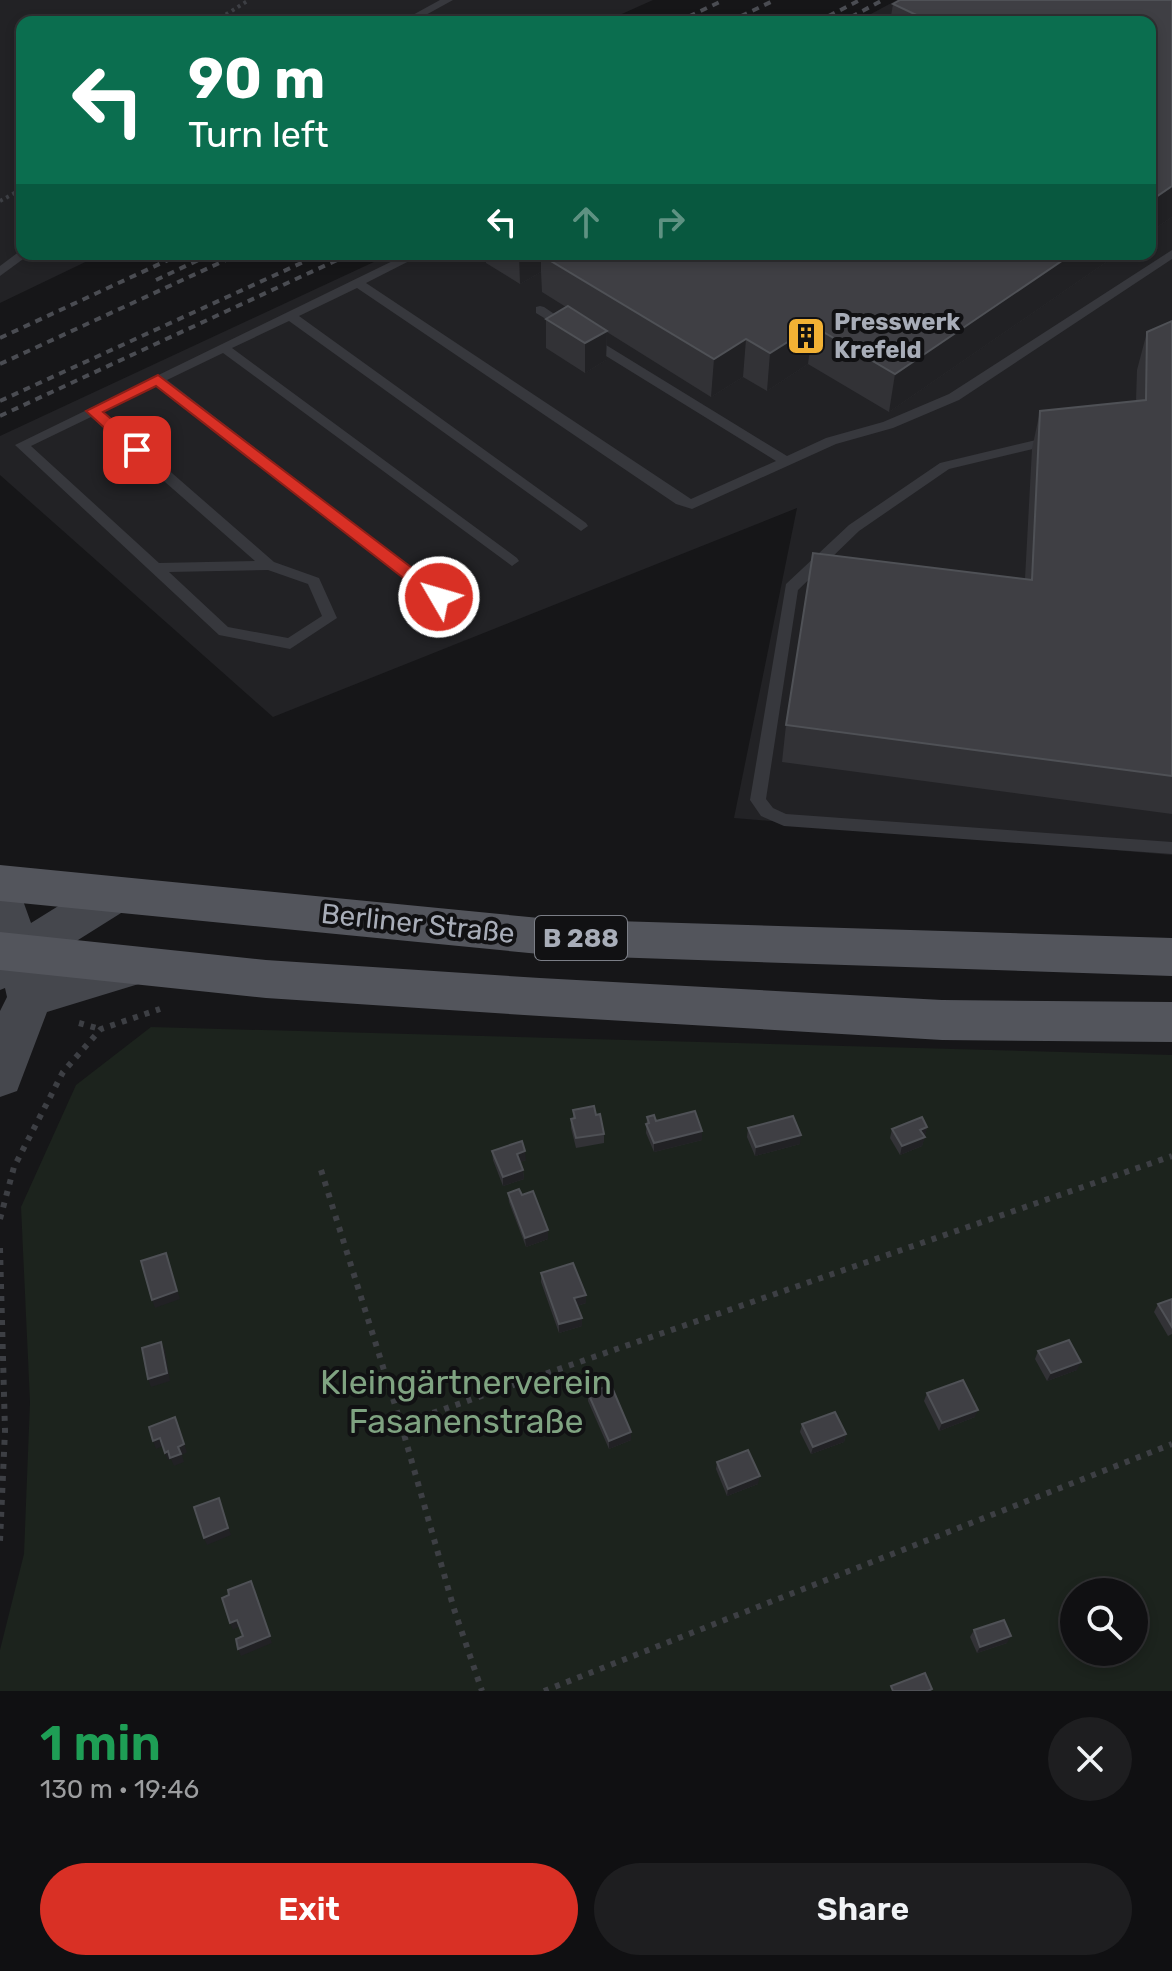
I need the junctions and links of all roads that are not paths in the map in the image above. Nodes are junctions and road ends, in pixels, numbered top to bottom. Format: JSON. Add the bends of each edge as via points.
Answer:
{"nodes":[{"id":1,"x":448,"y":0,"type":"edge"},
{"id":2,"x":417,"y":16,"type":"edge"},
{"id":3,"x":1172,"y":254,"type":"edge"},
{"id":4,"x":405,"y":260,"type":"edge"},
{"id":5,"x":358,"y":283,"type":"junction"},
{"id":6,"x":540,"y":310,"type":"dead end"},
{"id":7,"x":291,"y":316,"type":"junction"},
{"id":8,"x":224,"y":348,"type":"junction"},
{"id":9,"x":158,"y":380,"type":"junction"},
{"id":10,"x":93,"y":411,"type":"junction"},
{"id":11,"x":1062,"y":437,"type":"edge"},
{"id":12,"x":786,"y":461,"type":"junction"},
{"id":13,"x":581,"y":526,"type":"dead end"},
{"id":14,"x":512,"y":561,"type":"dead end"},
{"id":15,"x":269,"y":565,"type":"junction"},
{"id":16,"x":155,"y":568,"type":"junction"},
{"id":17,"x":439,"y":597,"type":"dead end"},
{"id":18,"x":1172,"y":848,"type":"edge"},
{"id":19,"x":0,"y":883,"type":"edge"},
{"id":20,"x":0,"y":894,"type":"edge"},
{"id":21,"x":113,"y":895,"type":"junction"},
{"id":22,"x":1172,"y":957,"type":"edge"},
{"id":23,"x":13,"y":968,"type":"edge"},
{"id":24,"x":1172,"y":1022,"type":"edge"},
{"id":25,"x":0,"y":1076,"type":"edge"}],
"edges":[{"from":1,"to":2,"type":"lane"},
{"from":3,"to":12,"type":"lane","via":[[954,397]]},
{"from":4,"to":5,"type":"lane"},
{"from":5,"to":7,"type":"lane"},
{"from":5,"to":12,"type":"lane","via":[[681,501],[692,504]]},
{"from":6,"to":12,"type":"lane"},
{"from":7,"to":8,"type":"lane"},
{"from":7,"to":13,"type":"lane"},
{"from":8,"to":9,"type":"lane"},
{"from":8,"to":14,"type":"lane"},
{"from":9,"to":10,"type":"lane"},
{"from":9,"to":17,"type":"lane"},
{"from":10,"to":15,"type":"lane"},
{"from":10,"to":16,"type":"lane","via":[[22,445]]},
{"from":11,"to":18,"type":"lane","via":[[945,466],[854,528],[791,588],[758,800],[767,812],[784,820]]},
{"from":15,"to":16,"type":"lane"},
{"from":15,"to":16,"type":"lane","via":[[314,581],[330,618],[290,644],[224,631]]},
{"from":19,"to":21,"type":"main road","name":"Berliner Straße","number":"B 288"},
{"from":20,"to":23,"type":"main road"},
{"from":21,"to":22,"type":"main road","name":"Berliner Straße","number":"B 288","via":[[550,937]]},
{"from":21,"to":23,"type":"main road"},
{"from":23,"to":24,"type":"main road","number":"B 288","via":[[139,966],[266,979],[942,1020]]},
{"from":23,"to":25,"type":"main road","via":[[16,1026]]}]}
